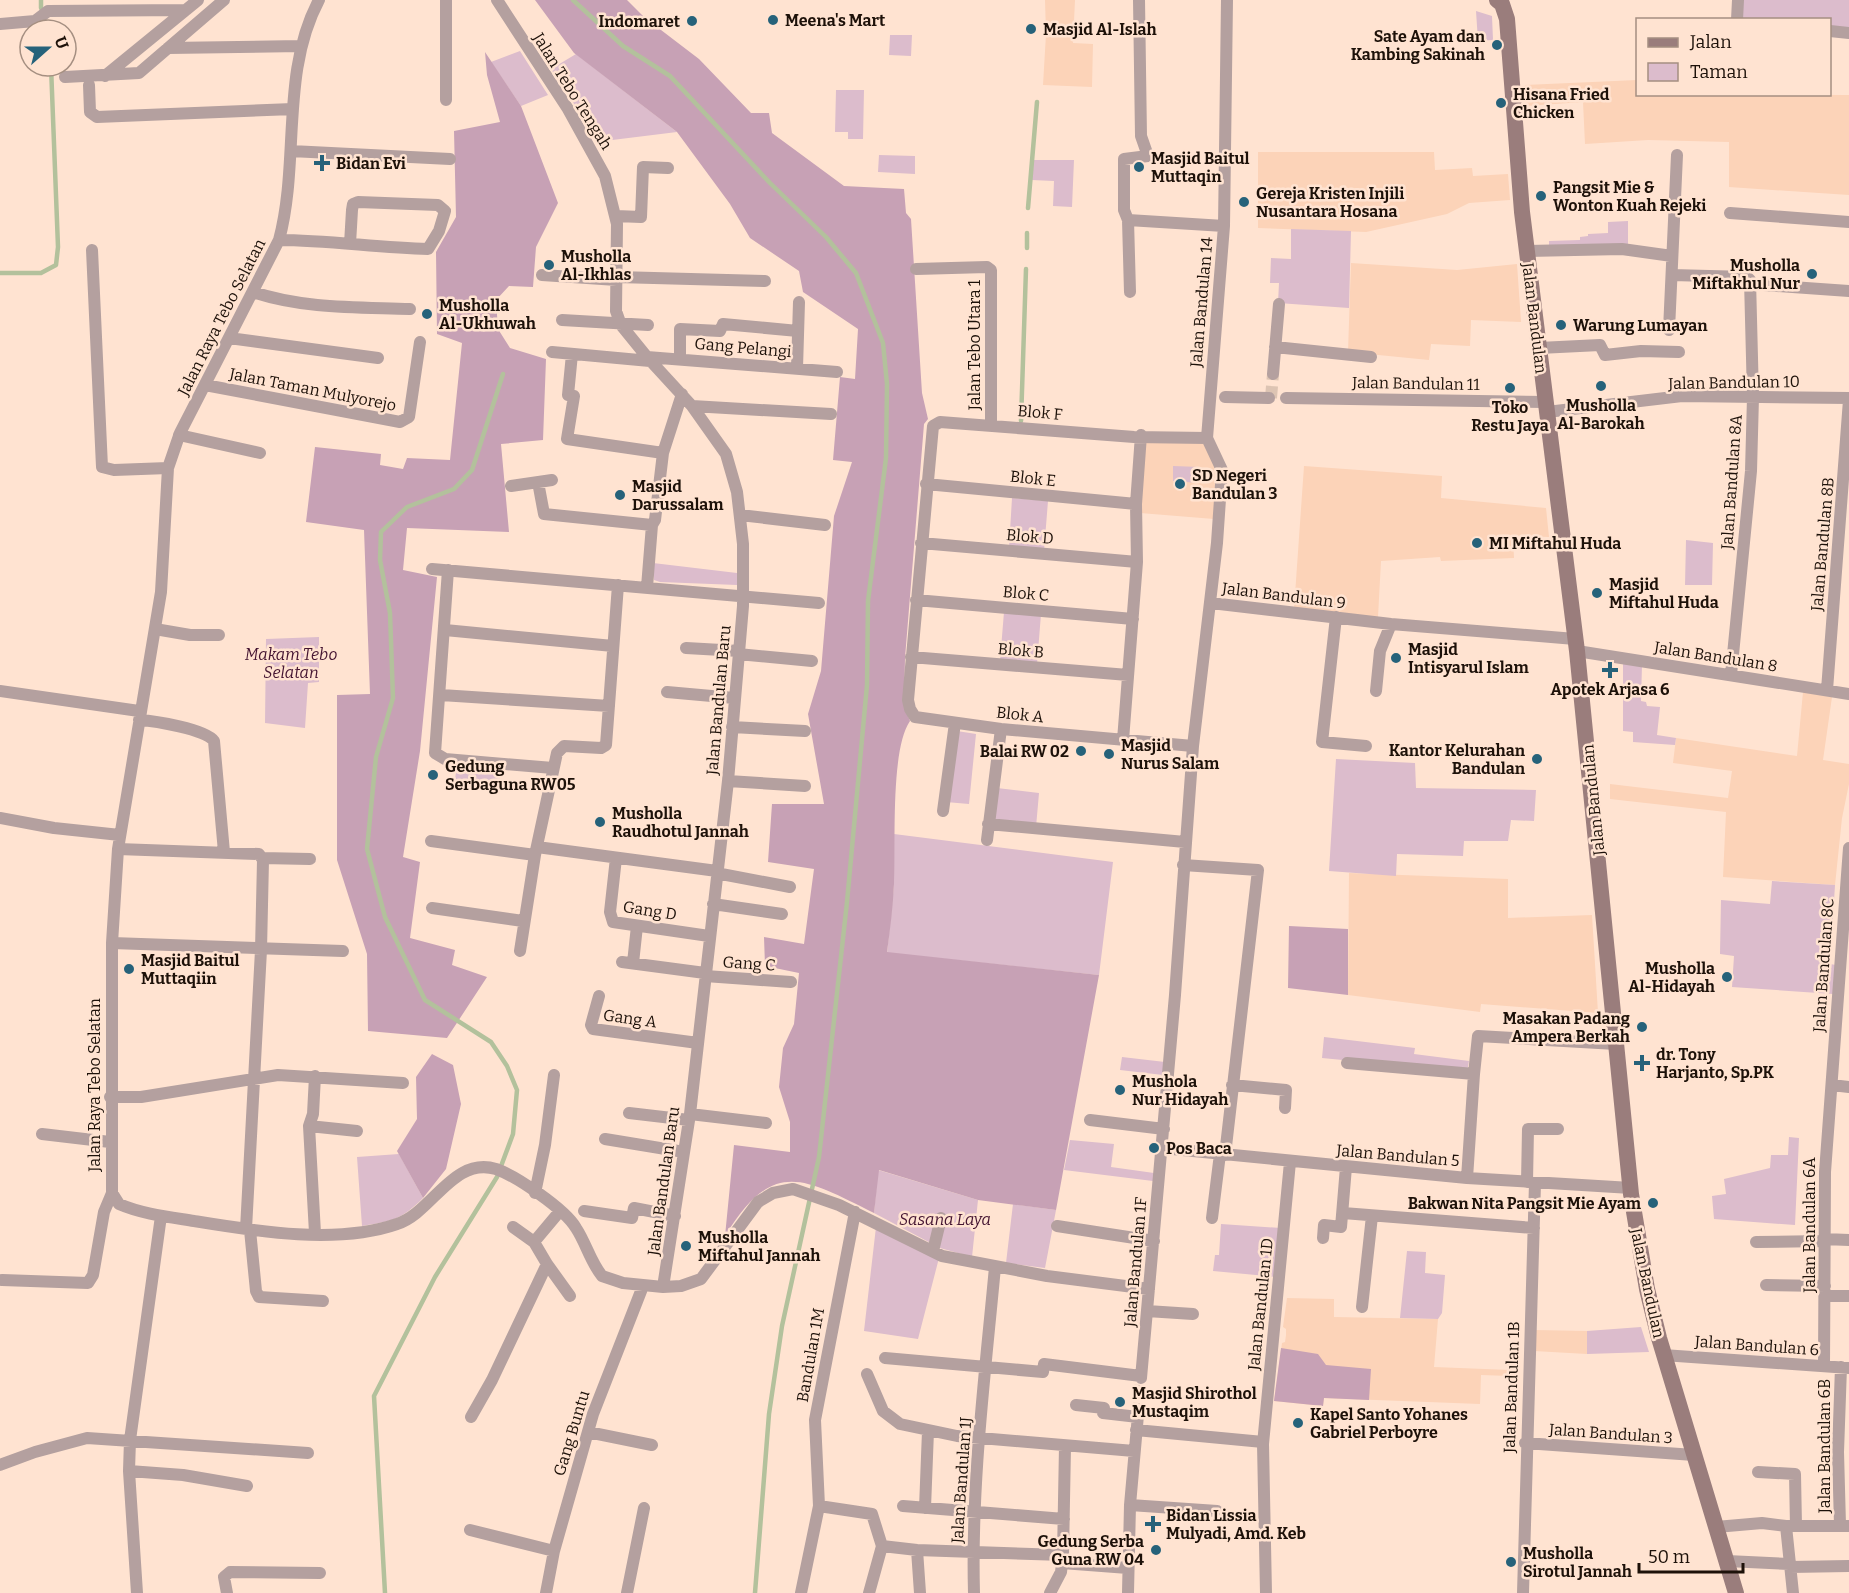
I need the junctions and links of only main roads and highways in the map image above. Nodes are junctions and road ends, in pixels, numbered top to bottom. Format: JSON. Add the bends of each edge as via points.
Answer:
{"nodes":[{"id":1,"x":1497,"y":0,"type":"edge"},
{"id":2,"x":1733,"y":1593,"type":"edge"}],
"edges":[{"from":1,"to":2,"type":"main road","name":"Jalan Bandulan","via":[[1502,3],[1507,19],[1527,250],[1576,645],[1631,1188],[1651,1308]]}]}
